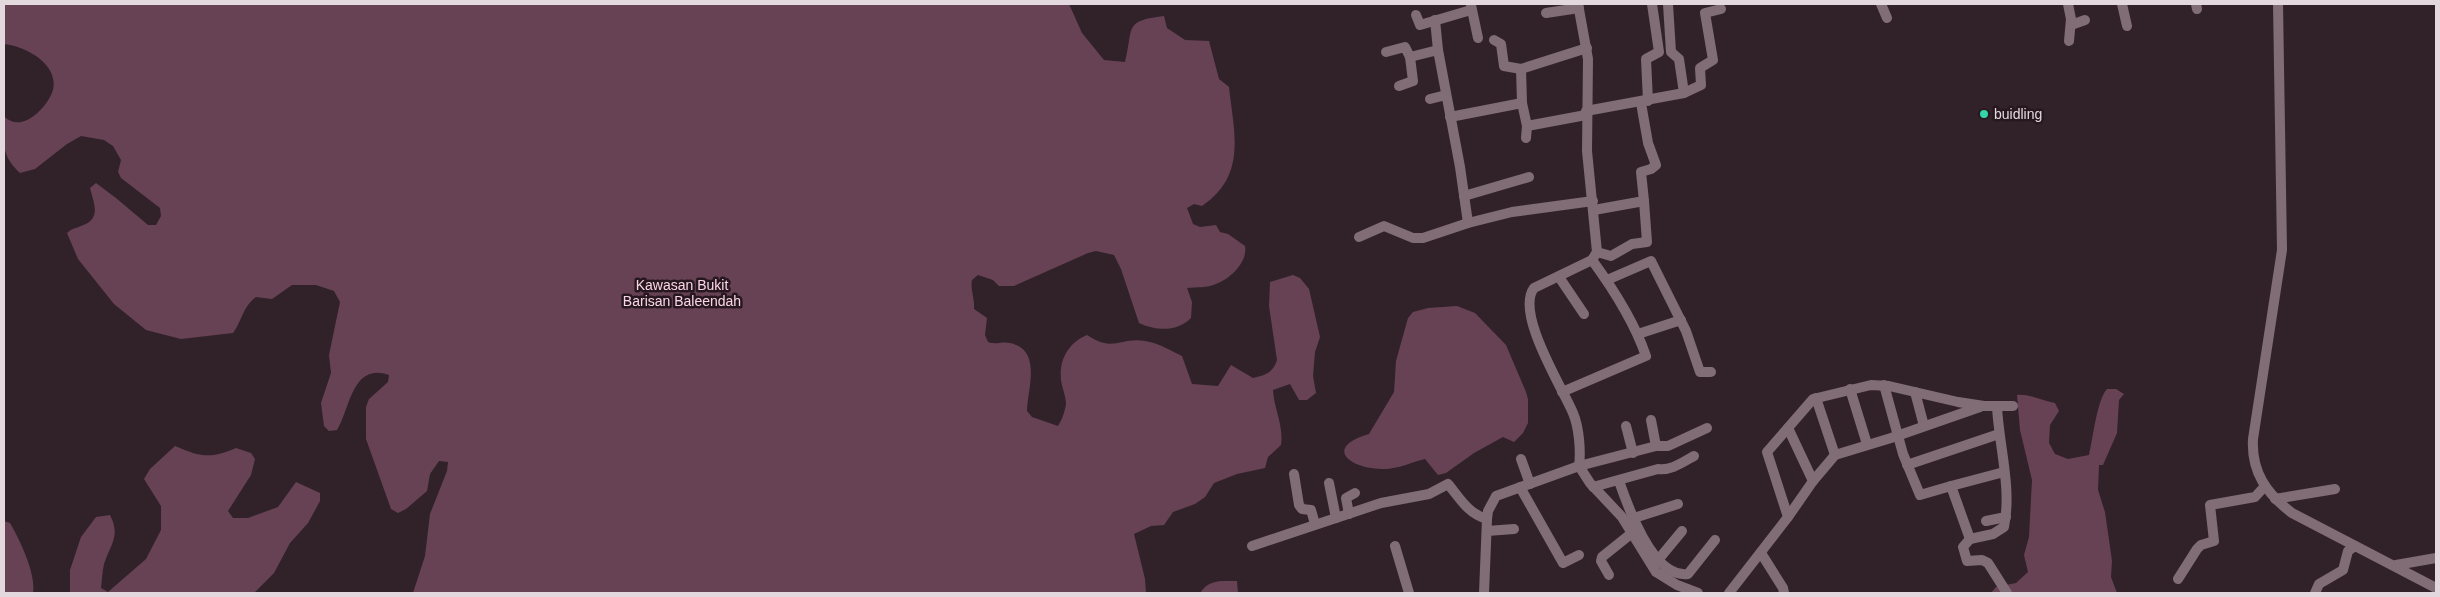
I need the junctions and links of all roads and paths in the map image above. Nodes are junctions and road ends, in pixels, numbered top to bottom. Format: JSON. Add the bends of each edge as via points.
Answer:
{"nodes":[{"id":1,"x":1652,"y":4,"type":"edge"},
{"id":2,"x":1668,"y":4,"type":"edge"},
{"id":3,"x":1881,"y":4,"type":"edge"},
{"id":4,"x":2068,"y":4,"type":"edge"},
{"id":5,"x":2122,"y":4,"type":"edge"},
{"id":6,"x":2278,"y":4,"type":"edge"},
{"id":7,"x":1579,"y":6,"type":"edge"},
{"id":8,"x":1471,"y":7,"type":"edge"},
{"id":9,"x":1721,"y":9,"type":"dead end"},
{"id":10,"x":1546,"y":13,"type":"dead end"},
{"id":11,"x":1416,"y":15,"type":"dead end"},
{"id":12,"x":1887,"y":18,"type":"dead end"},
{"id":13,"x":1435,"y":20,"type":"junction"},
{"id":14,"x":2085,"y":20,"type":"dead end"},
{"id":15,"x":2071,"y":25,"type":"junction"},
{"id":16,"x":2127,"y":26,"type":"dead end"},
{"id":17,"x":1478,"y":38,"type":"dead end"},
{"id":18,"x":1494,"y":40,"type":"dead end"},
{"id":19,"x":2069,"y":41,"type":"dead end"},
{"id":20,"x":1587,"y":48,"type":"junction"},
{"id":21,"x":1438,"y":50,"type":"junction"},
{"id":22,"x":1386,"y":52,"type":"dead end"},
{"id":23,"x":1410,"y":57,"type":"junction"},
{"id":24,"x":1521,"y":69,"type":"junction"},
{"id":25,"x":1399,"y":86,"type":"dead end"},
{"id":26,"x":1684,"y":93,"type":"junction"},
{"id":27,"x":1446,"y":95,"type":"junction"},
{"id":28,"x":1430,"y":99,"type":"dead end"},
{"id":29,"x":1645,"y":102,"type":"junction"},
{"id":30,"x":1522,"y":103,"type":"junction"},
{"id":31,"x":1586,"y":113,"type":"junction"},
{"id":32,"x":1450,"y":117,"type":"junction"},
{"id":33,"x":1527,"y":126,"type":"junction"},
{"id":34,"x":1526,"y":138,"type":"dead end"},
{"id":35,"x":1529,"y":177,"type":"dead end"},
{"id":36,"x":1464,"y":196,"type":"junction"},
{"id":37,"x":1644,"y":201,"type":"junction"},
{"id":38,"x":1593,"y":206,"type":"junction"},
{"id":39,"x":1468,"y":223,"type":"junction"},
{"id":40,"x":1359,"y":237,"type":"dead end"},
{"id":41,"x":1647,"y":242,"type":"junction"},
{"id":42,"x":1595,"y":256,"type":"junction"},
{"id":43,"x":1651,"y":261,"type":"junction"},
{"id":44,"x":1559,"y":277,"type":"junction"},
{"id":45,"x":1607,"y":280,"type":"junction"},
{"id":46,"x":1584,"y":314,"type":"dead end"},
{"id":47,"x":1681,"y":320,"type":"junction"},
{"id":48,"x":1638,"y":334,"type":"junction"},
{"id":49,"x":1711,"y":372,"type":"dead end"},
{"id":50,"x":1884,"y":385,"type":"junction"},
{"id":51,"x":1850,"y":390,"type":"junction"},
{"id":52,"x":1562,"y":392,"type":"junction"},
{"id":53,"x":1915,"y":392,"type":"junction"},
{"id":54,"x":1816,"y":398,"type":"junction"},
{"id":55,"x":1984,"y":406,"type":"junction"},
{"id":56,"x":2013,"y":406,"type":"dead end"},
{"id":57,"x":1997,"y":407,"type":"junction"},
{"id":58,"x":1651,"y":420,"type":"dead end"},
{"id":59,"x":1626,"y":426,"type":"dead end"},
{"id":60,"x":1924,"y":426,"type":"junction"},
{"id":61,"x":1707,"y":428,"type":"dead end"},
{"id":62,"x":1788,"y":428,"type":"junction"},
{"id":63,"x":1999,"y":434,"type":"junction"},
{"id":64,"x":1897,"y":435,"type":"junction"},
{"id":65,"x":1867,"y":444,"type":"junction"},
{"id":66,"x":1656,"y":446,"type":"junction"},
{"id":67,"x":1633,"y":453,"type":"junction"},
{"id":68,"x":1835,"y":455,"type":"junction"},
{"id":69,"x":1694,"y":456,"type":"dead end"},
{"id":70,"x":1521,"y":459,"type":"dead end"},
{"id":71,"x":1907,"y":465,"type":"junction"},
{"id":72,"x":1579,"y":466,"type":"junction"},
{"id":73,"x":2004,"y":472,"type":"junction"},
{"id":74,"x":1294,"y":474,"type":"dead end"},
{"id":75,"x":1619,"y":480,"type":"junction"},
{"id":76,"x":1813,"y":481,"type":"junction"},
{"id":77,"x":1329,"y":483,"type":"dead end"},
{"id":78,"x":1525,"y":485,"type":"junction"},
{"id":79,"x":1951,"y":486,"type":"junction"},
{"id":80,"x":2265,"y":486,"type":"junction"},
{"id":81,"x":1593,"y":487,"type":"junction"},
{"id":82,"x":2335,"y":489,"type":"dead end"},
{"id":83,"x":1355,"y":493,"type":"dead end"},
{"id":84,"x":2275,"y":499,"type":"junction"},
{"id":85,"x":1678,"y":504,"type":"dead end"},
{"id":86,"x":1349,"y":514,"type":"junction"},
{"id":87,"x":2006,"y":516,"type":"junction"},
{"id":88,"x":1788,"y":517,"type":"junction"},
{"id":89,"x":1336,"y":518,"type":"junction"},
{"id":90,"x":1634,"y":518,"type":"junction"},
{"id":91,"x":1487,"y":519,"type":"junction"},
{"id":92,"x":1986,"y":521,"type":"dead end"},
{"id":93,"x":1315,"y":524,"type":"junction"},
{"id":94,"x":1514,"y":530,"type":"dead end"},
{"id":95,"x":1487,"y":531,"type":"junction"},
{"id":96,"x":1682,"y":531,"type":"dead end"},
{"id":97,"x":1632,"y":533,"type":"junction"},
{"id":98,"x":1970,"y":539,"type":"junction"},
{"id":99,"x":1715,"y":540,"type":"dead end"},
{"id":100,"x":1252,"y":546,"type":"dead end"},
{"id":101,"x":1396,"y":546,"type":"dead end"},
{"id":102,"x":2356,"y":546,"type":"junction"},
{"id":103,"x":1761,"y":553,"type":"junction"},
{"id":104,"x":1579,"y":554,"type":"dead end"},
{"id":105,"x":2436,"y":558,"type":"edge"},
{"id":106,"x":1658,"y":560,"type":"junction"},
{"id":107,"x":2396,"y":565,"type":"junction"},
{"id":108,"x":1609,"y":575,"type":"dead end"},
{"id":109,"x":2178,"y":579,"type":"dead end"},
{"id":110,"x":2436,"y":588,"type":"edge"},
{"id":111,"x":1409,"y":593,"type":"edge"},
{"id":112,"x":1484,"y":593,"type":"edge"},
{"id":113,"x":1698,"y":593,"type":"edge"},
{"id":114,"x":1729,"y":593,"type":"edge"},
{"id":115,"x":1784,"y":593,"type":"edge"},
{"id":116,"x":2006,"y":593,"type":"edge"},
{"id":117,"x":2315,"y":593,"type":"edge"}],
"edges":[{"from":1,"to":29,"type":"street","via":[[1659,52],[1646,59]]},
{"from":2,"to":26,"type":"street","via":[[1671,52],[1679,59]]},
{"from":3,"to":12,"type":"street"},
{"from":4,"to":15,"type":"street"},
{"from":5,"to":16,"type":"street"},
{"from":6,"to":80,"type":"street","via":[[2281,258],[2252,448],[2253,460]]},
{"from":7,"to":10,"type":"street"},
{"from":7,"to":20,"type":"street"},
{"from":8,"to":13,"type":"street","via":[[1448,18]]},
{"from":8,"to":17,"type":"street"},
{"from":9,"to":26,"type":"street","via":[[1705,13],[1713,60],[1700,68],[1701,85]]},
{"from":11,"to":13,"type":"street","via":[[1420,25]]},
{"from":13,"to":21,"type":"street"},
{"from":14,"to":15,"type":"street"},
{"from":15,"to":19,"type":"street"},
{"from":18,"to":24,"type":"street","via":[[1501,44],[1504,66]]},
{"from":20,"to":24,"type":"street"},
{"from":20,"to":31,"type":"street","via":[[1589,81]]},
{"from":21,"to":23,"type":"street"},
{"from":21,"to":27,"type":"street"},
{"from":22,"to":23,"type":"street","via":[[1405,47]]},
{"from":23,"to":25,"type":"street","via":[[1413,81]]},
{"from":24,"to":30,"type":"street"},
{"from":26,"to":29,"type":"street"},
{"from":27,"to":28,"type":"street"},
{"from":27,"to":32,"type":"street"},
{"from":29,"to":31,"type":"street"},
{"from":29,"to":37,"type":"street","via":[[1648,143],[1656,165],[1641,172]]},
{"from":30,"to":32,"type":"street"},
{"from":30,"to":33,"type":"street"},
{"from":31,"to":33,"type":"street"},
{"from":31,"to":38,"type":"street"},
{"from":32,"to":36,"type":"street"},
{"from":33,"to":34,"type":"street"},
{"from":35,"to":36,"type":"street"},
{"from":36,"to":39,"type":"street"},
{"from":37,"to":38,"type":"street"},
{"from":37,"to":41,"type":"street"},
{"from":38,"to":39,"type":"street","via":[[1512,212]]},
{"from":38,"to":42,"type":"street"},
{"from":39,"to":40,"type":"street","via":[[1423,238],[1413,238],[1384,226]]},
{"from":41,"to":42,"type":"street","via":[[1632,244],[1611,256]]},
{"from":41,"to":43,"type":"street"},
{"from":42,"to":44,"type":"street"},
{"from":42,"to":45,"type":"street"},
{"from":43,"to":45,"type":"street"},
{"from":43,"to":47,"type":"street"},
{"from":44,"to":46,"type":"street"},
{"from":44,"to":52,"type":"street","via":[[1534,288],[1530,296],[1530,313]]},
{"from":45,"to":48,"type":"street"},
{"from":47,"to":48,"type":"street"},
{"from":47,"to":49,"type":"street","via":[[1700,372]]},
{"from":48,"to":52,"type":"street","via":[[1646,357]]},
{"from":50,"to":51,"type":"street"},
{"from":50,"to":53,"type":"street"},
{"from":50,"to":64,"type":"street"},
{"from":51,"to":54,"type":"street"},
{"from":51,"to":65,"type":"street"},
{"from":52,"to":72,"type":"street","via":[[1575,420]]},
{"from":53,"to":55,"type":"street"},
{"from":53,"to":60,"type":"street"},
{"from":54,"to":62,"type":"street"},
{"from":54,"to":68,"type":"street"},
{"from":55,"to":57,"type":"street"},
{"from":55,"to":60,"type":"street"},
{"from":56,"to":57,"type":"street"},
{"from":57,"to":63,"type":"street"},
{"from":58,"to":66,"type":"street"},
{"from":59,"to":67,"type":"street"},
{"from":60,"to":64,"type":"street"},
{"from":61,"to":66,"type":"street","via":[[1668,446]]},
{"from":62,"to":76,"type":"street"},
{"from":62,"to":88,"type":"street","via":[[1767,452]]},
{"from":63,"to":71,"type":"street"},
{"from":63,"to":73,"type":"street"},
{"from":64,"to":65,"type":"street"},
{"from":64,"to":71,"type":"street"},
{"from":65,"to":68,"type":"street"},
{"from":66,"to":67,"type":"street"},
{"from":67,"to":72,"type":"street"},
{"from":68,"to":76,"type":"street"},
{"from":69,"to":75,"type":"street","via":[[1671,467]]},
{"from":70,"to":78,"type":"street"},
{"from":71,"to":79,"type":"street","via":[[1920,496]]},
{"from":72,"to":78,"type":"street"},
{"from":72,"to":81,"type":"street"},
{"from":73,"to":79,"type":"street"},
{"from":73,"to":87,"type":"street"},
{"from":74,"to":93,"type":"street","via":[[1299,505],[1302,509],[1311,510]]},
{"from":75,"to":81,"type":"street"},
{"from":75,"to":90,"type":"street"},
{"from":76,"to":88,"type":"street"},
{"from":77,"to":89,"type":"street"},
{"from":78,"to":91,"type":"street","via":[[1496,496]]},
{"from":78,"to":104,"type":"street","via":[[1563,563]]},
{"from":79,"to":98,"type":"street"},
{"from":80,"to":84,"type":"street"},
{"from":80,"to":109,"type":"street","via":[[2255,497],[2210,505],[2214,541],[2197,549]]},
{"from":81,"to":97,"type":"street","via":[[1619,512]]},
{"from":82,"to":84,"type":"street"},
{"from":83,"to":86,"type":"street","via":[[1346,498]]},
{"from":84,"to":102,"type":"street","via":[[2292,513]]},
{"from":85,"to":90,"type":"street"},
{"from":86,"to":89,"type":"street"},
{"from":86,"to":91,"type":"street","via":[[1381,503],[1429,494],[1448,484],[1459,501]]},
{"from":87,"to":92,"type":"street"},
{"from":87,"to":98,"type":"street","via":[[2001,531]]},
{"from":88,"to":103,"type":"street"},
{"from":89,"to":93,"type":"street"},
{"from":90,"to":106,"type":"street"},
{"from":91,"to":95,"type":"street"},
{"from":93,"to":100,"type":"street"},
{"from":94,"to":95,"type":"street"},
{"from":95,"to":112,"type":"street"},
{"from":96,"to":106,"type":"street"},
{"from":97,"to":108,"type":"street","via":[[1602,557]]},
{"from":97,"to":113,"type":"street","via":[[1656,572]]},
{"from":98,"to":116,"type":"street","via":[[1963,545],[1967,561],[1988,563]]},
{"from":99,"to":106,"type":"street","via":[[1688,574],[1668,569]]},
{"from":101,"to":111,"type":"street"},
{"from":102,"to":107,"type":"street"},
{"from":102,"to":117,"type":"street","via":[[2348,551],[2343,570],[2319,584]]},
{"from":103,"to":114,"type":"street"},
{"from":103,"to":115,"type":"street"},
{"from":105,"to":107,"type":"street"},
{"from":107,"to":110,"type":"street"}]}
